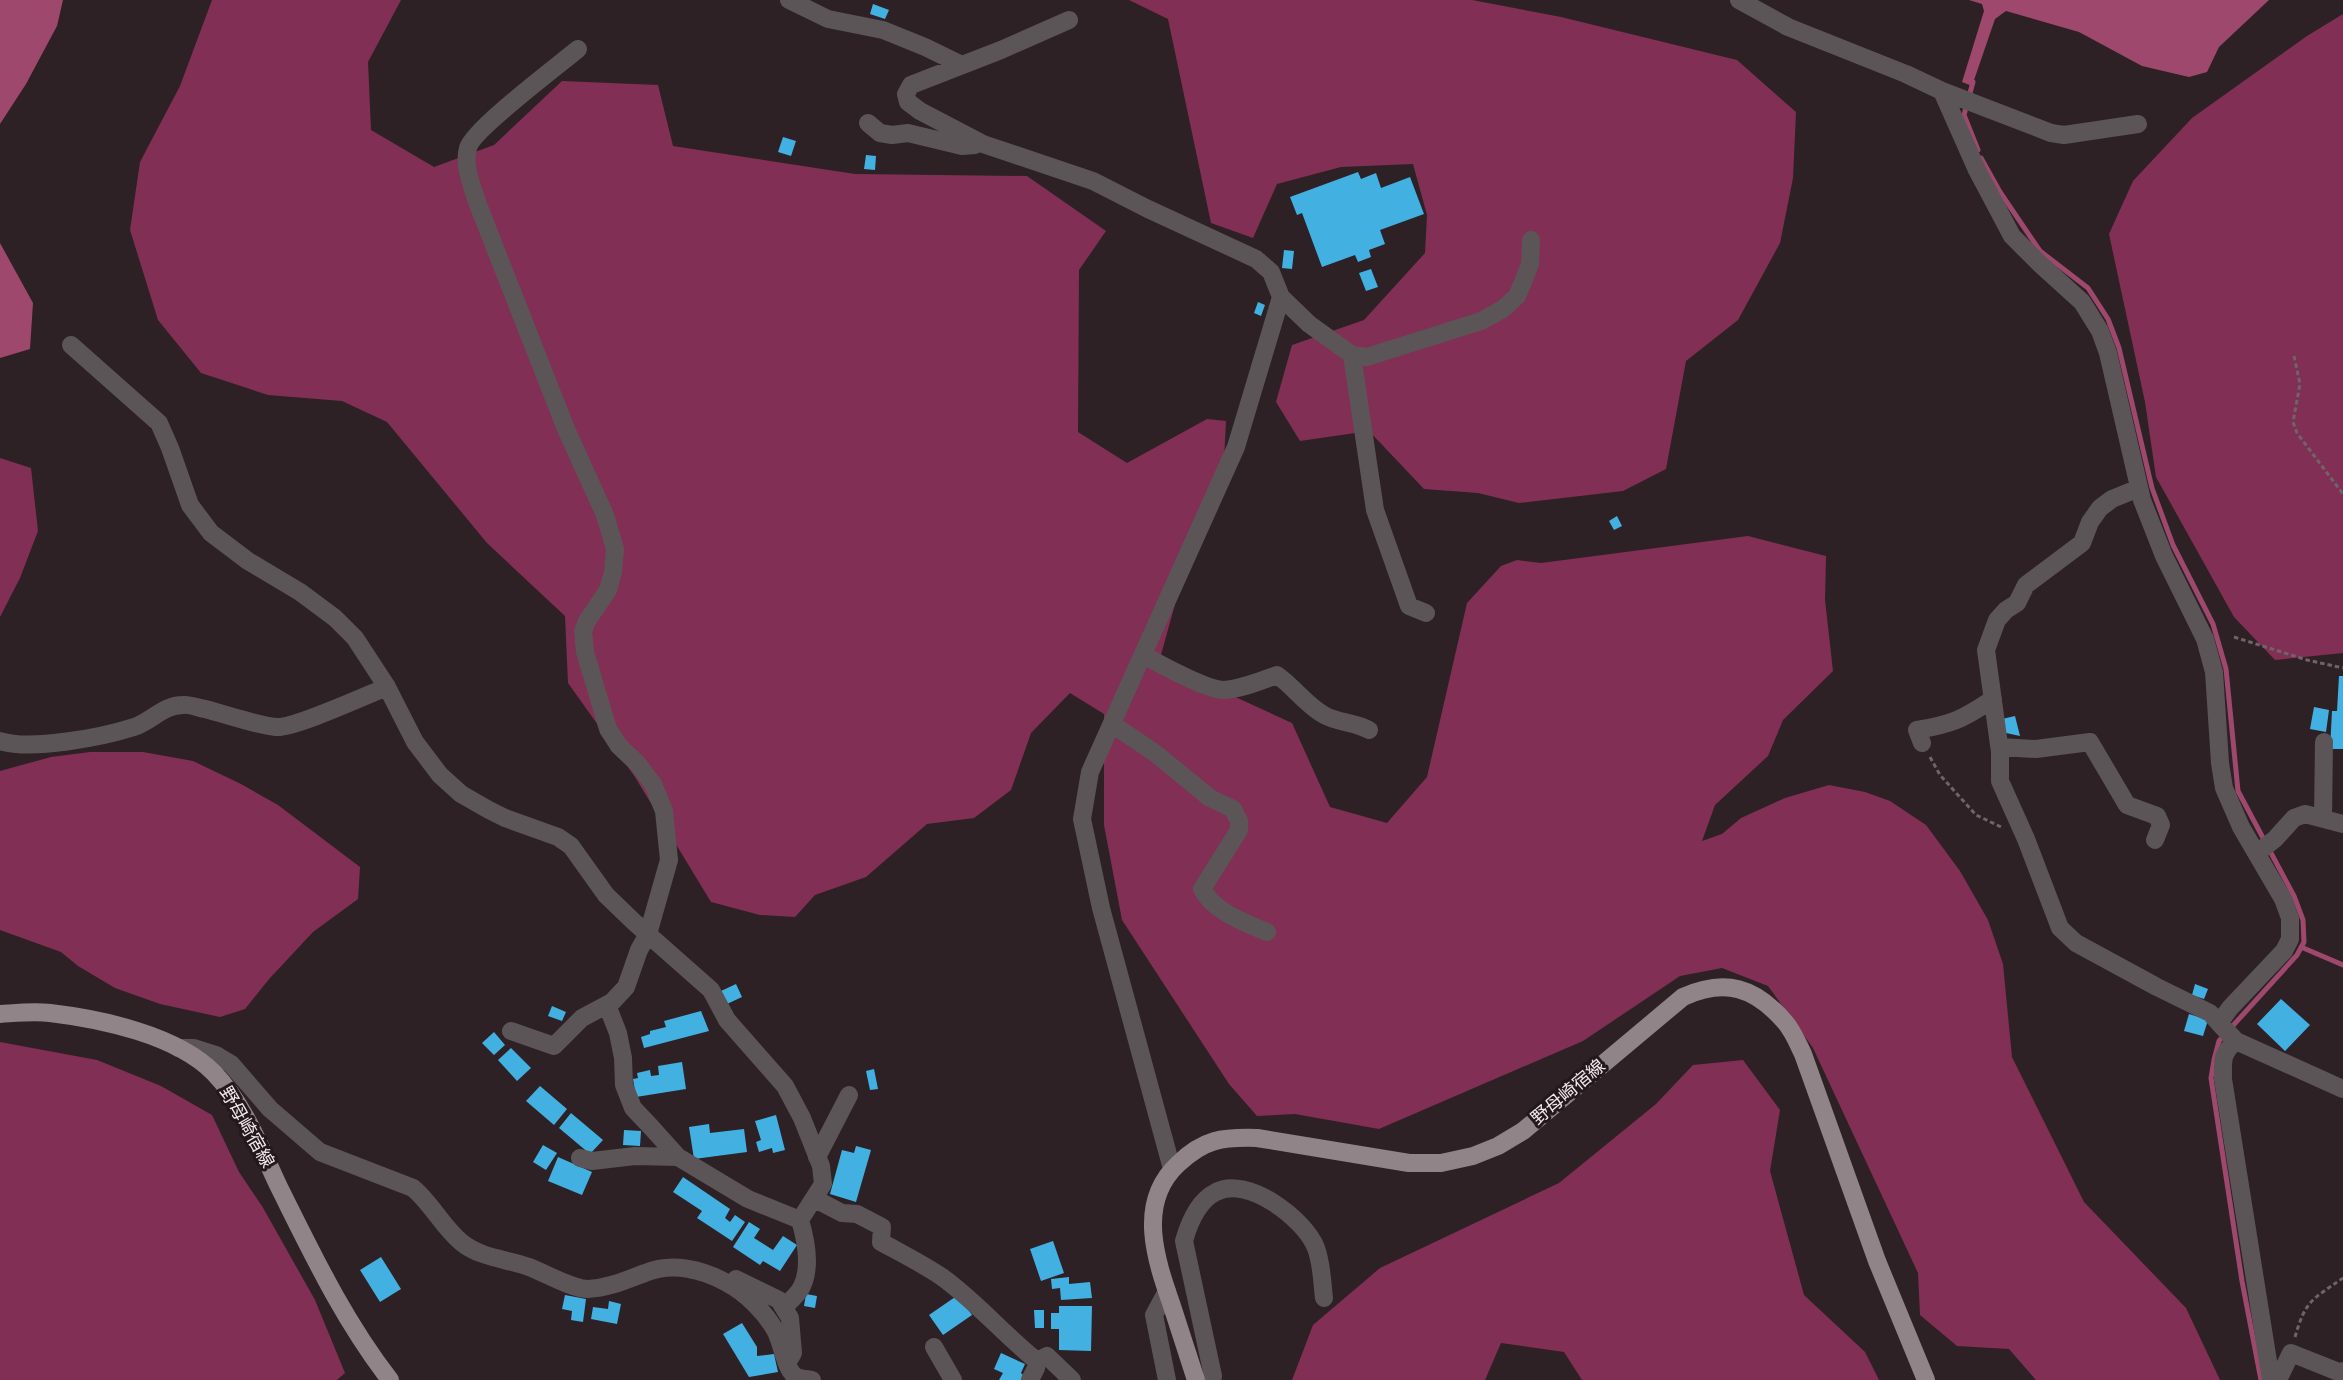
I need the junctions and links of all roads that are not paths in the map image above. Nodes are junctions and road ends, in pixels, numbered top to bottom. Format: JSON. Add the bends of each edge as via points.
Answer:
{"nodes":[{"id":1,"x":789,"y":0,"type":"edge"},
{"id":2,"x":1739,"y":0,"type":"edge"},
{"id":3,"x":1069,"y":20,"type":"dead end"},
{"id":4,"x":578,"y":50,"type":"dead end"},
{"id":5,"x":962,"y":65,"type":"junction"},
{"id":6,"x":1942,"y":91,"type":"junction"},
{"id":7,"x":868,"y":123,"type":"dead end"},
{"id":8,"x":2138,"y":124,"type":"dead end"},
{"id":9,"x":982,"y":144,"type":"junction"},
{"id":10,"x":1531,"y":240,"type":"dead end"},
{"id":11,"x":1281,"y":297,"type":"junction"},
{"id":12,"x":71,"y":345,"type":"dead end"},
{"id":13,"x":1352,"y":355,"type":"junction"},
{"id":14,"x":2139,"y":488,"type":"junction"},
{"id":15,"x":1426,"y":613,"type":"dead end"},
{"id":16,"x":1143,"y":655,"type":"junction"},
{"id":17,"x":387,"y":687,"type":"junction"},
{"id":18,"x":1993,"y":699,"type":"junction"},
{"id":19,"x":1112,"y":724,"type":"junction"},
{"id":20,"x":1369,"y":730,"type":"dead end"},
{"id":21,"x":0,"y":741,"type":"edge"},
{"id":22,"x":2324,"y":742,"type":"dead end"},
{"id":23,"x":1922,"y":743,"type":"road end"},
{"id":24,"x":2000,"y":747,"type":"junction"},
{"id":25,"x":2323,"y":819,"type":"junction"},
{"id":26,"x":2343,"y":824,"type":"edge"},
{"id":27,"x":2155,"y":840,"type":"dead end"},
{"id":28,"x":2265,"y":847,"type":"junction"},
{"id":29,"x":1267,"y":932,"type":"dead end"},
{"id":30,"x":648,"y":934,"type":"junction"},
{"id":31,"x":607,"y":1005,"type":"junction"},
{"id":32,"x":0,"y":1014,"type":"edge"},
{"id":33,"x":511,"y":1031,"type":"dead end"},
{"id":34,"x":2228,"y":1032,"type":"junction"},
{"id":35,"x":178,"y":1048,"type":"junction"},
{"id":36,"x":2343,"y":1089,"type":"edge"},
{"id":37,"x":849,"y":1095,"type":"dead end"},
{"id":38,"x":678,"y":1157,"type":"junction"},
{"id":39,"x":817,"y":1157,"type":"junction"},
{"id":40,"x":580,"y":1158,"type":"dead end"},
{"id":41,"x":1172,"y":1169,"type":"junction"},
{"id":42,"x":815,"y":1199,"type":"junction"},
{"id":43,"x":800,"y":1220,"type":"junction"},
{"id":44,"x":718,"y":1279,"type":"junction"},
{"id":45,"x":1167,"y":1292,"type":"junction"},
{"id":46,"x":1324,"y":1298,"type":"dead end"},
{"id":47,"x":784,"y":1307,"type":"junction"},
{"id":48,"x":934,"y":1347,"type":"dead end"},
{"id":49,"x":1037,"y":1361,"type":"junction"},
{"id":50,"x":787,"y":1372,"type":"edge"},
{"id":51,"x":2342,"y":1373,"type":"edge"},
{"id":52,"x":390,"y":1380,"type":"edge"},
{"id":53,"x":812,"y":1380,"type":"edge"},
{"id":54,"x":953,"y":1380,"type":"edge"},
{"id":55,"x":1030,"y":1380,"type":"edge"},
{"id":56,"x":1072,"y":1380,"type":"edge"},
{"id":57,"x":1167,"y":1380,"type":"edge"},
{"id":58,"x":1196,"y":1380,"type":"edge"},
{"id":59,"x":1210,"y":1380,"type":"edge"},
{"id":60,"x":1926,"y":1380,"type":"edge"},
{"id":61,"x":2271,"y":1380,"type":"edge"},
{"id":62,"x":2278,"y":1380,"type":"edge"}],
"edges":[{"from":1,"to":5,"type":"street","via":[[828,19],[883,30]]},
{"from":2,"to":6,"type":"street","via":[[1788,27]]},
{"from":3,"to":5,"type":"street"},
{"from":4,"to":30,"type":"street","via":[[480,129],[468,147],[467,167],[477,202],[566,429],[605,515],[615,549],[608,590],[583,631],[585,652],[608,729],[653,784],[664,811],[669,860]]},
{"from":5,"to":9,"type":"street","via":[[911,86],[906,94],[908,102]]},
{"from":6,"to":8,"type":"street","via":[[2051,133],[2064,135]]},
{"from":6,"to":14,"type":"street","via":[[2012,236],[2082,302],[2100,331]]},
{"from":7,"to":9,"type":"street","via":[[880,133],[908,133],[962,146]]},
{"from":9,"to":11,"type":"street","via":[[1093,181],[1256,259],[1271,272]]},
{"from":10,"to":13,"type":"street","via":[[1530,264],[1523,282],[1503,309],[1481,321],[1409,345],[1367,357]]},
{"from":11,"to":13,"type":"street","via":[[1309,324]]},
{"from":11,"to":16,"type":"street","via":[[1236,447]]},
{"from":12,"to":17,"type":"street","via":[[159,423],[190,506],[211,533],[335,618],[355,638]]},
{"from":13,"to":15,"type":"street","via":[[1375,510],[1409,606]]},
{"from":14,"to":18,"type":"street","via":[[2100,508],[2082,543],[2026,585],[2017,603],[1997,620],[1986,650]]},
{"from":14,"to":28,"type":"street","via":[[2164,556],[2205,639],[2214,672],[2224,789],[2241,827]]},
{"from":16,"to":19,"type":"street"},
{"from":16,"to":20,"type":"street","via":[[1222,690],[1277,675],[1327,717]]},
{"from":17,"to":21,"type":"street","via":[[279,728],[185,704],[167,707],[134,727],[97,735],[43,745]]},
{"from":17,"to":30,"type":"street","via":[[415,742],[460,794],[571,846],[606,895]]},
{"from":18,"to":23,"type":"street","via":[[1963,719],[1917,730]]},
{"from":18,"to":24,"type":"street"},
{"from":19,"to":29,"type":"street","via":[[1210,798],[1233,809],[1239,830],[1202,889],[1220,909]]},
{"from":19,"to":41,"type":"street","via":[[1090,772],[1082,819],[1101,908]]},
{"from":22,"to":25,"type":"street"},
{"from":24,"to":27,"type":"street","via":[[2036,749],[2090,742],[2127,805],[2157,816],[2161,825]]},
{"from":24,"to":34,"type":"street","via":[[2000,781],[2060,928],[2076,943],[2210,1013]]},
{"from":25,"to":26,"type":"street"},
{"from":25,"to":28,"type":"street","via":[[2305,814],[2294,818]]},
{"from":28,"to":34,"type":"street","via":[[2290,918],[2290,939],[2284,951],[2230,1008]]},
{"from":30,"to":31,"type":"street","via":[[626,987]]},
{"from":30,"to":39,"type":"street","via":[[711,990],[727,1020],[785,1086]]},
{"from":31,"to":33,"type":"street","via":[[582,1018],[554,1046]]},
{"from":31,"to":38,"type":"street","via":[[618,1033],[624,1085],[633,1108]]},
{"from":32,"to":35,"type":"main road","name":"野母崎宿線","via":[[48,1012],[82,1018],[121,1026]]},
{"from":34,"to":36,"type":"street"},
{"from":34,"to":61,"type":"street","via":[[2223,1079]]},
{"from":35,"to":44,"type":"street","via":[[216,1054],[231,1064],[270,1108],[320,1152],[414,1188],[464,1245],[492,1258],[526,1266],[585,1289],[677,1267]]},
{"from":35,"to":52,"type":"main road","name":"野母崎宿線","via":[[214,1074],[247,1122],[331,1293]]},
{"from":37,"to":39,"type":"street"},
{"from":38,"to":40,"type":"street","via":[[592,1161]]},
{"from":38,"to":43,"type":"street","via":[[748,1199]]},
{"from":39,"to":42,"type":"street","via":[[823,1184]]},
{"from":41,"to":45,"type":"main road","name":"野母崎宿線","via":[[1154,1207],[1155,1257]]},
{"from":41,"to":60,"type":"main road","name":"野母崎宿線","via":[[1204,1143],[1238,1137],[1409,1163],[1441,1163],[1473,1156],[1522,1131],[1683,997],[1703,988],[1745,990],[1787,1023],[1803,1054],[1877,1261]]},
{"from":42,"to":43,"type":"street"},
{"from":42,"to":49,"type":"street","via":[[882,1227],[881,1242],[942,1277]]},
{"from":43,"to":47,"type":"street","via":[[807,1244],[805,1273],[801,1289]]},
{"from":44,"to":47,"type":"street","via":[[734,1278],[779,1300]]},
{"from":44,"to":50,"type":"street","via":[[753,1302],[775,1330]]},
{"from":45,"to":57,"type":"street","via":[[1154,1316]]},
{"from":45,"to":58,"type":"main road","name":"野母崎宿線"},
{"from":46,"to":59,"type":"street","via":[[1316,1248],[1292,1214],[1265,1197],[1235,1189],[1216,1191],[1200,1206],[1184,1241],[1213,1376]]},
{"from":47,"to":50,"type":"street","via":[[790,1318],[793,1353]]},
{"from":48,"to":54,"type":"street"},
{"from":49,"to":55,"type":"street"},
{"from":49,"to":56,"type":"street","via":[[1047,1356]]},
{"from":50,"to":53,"type":"street"},
{"from":51,"to":62,"type":"street","via":[[2291,1353]]}]}
